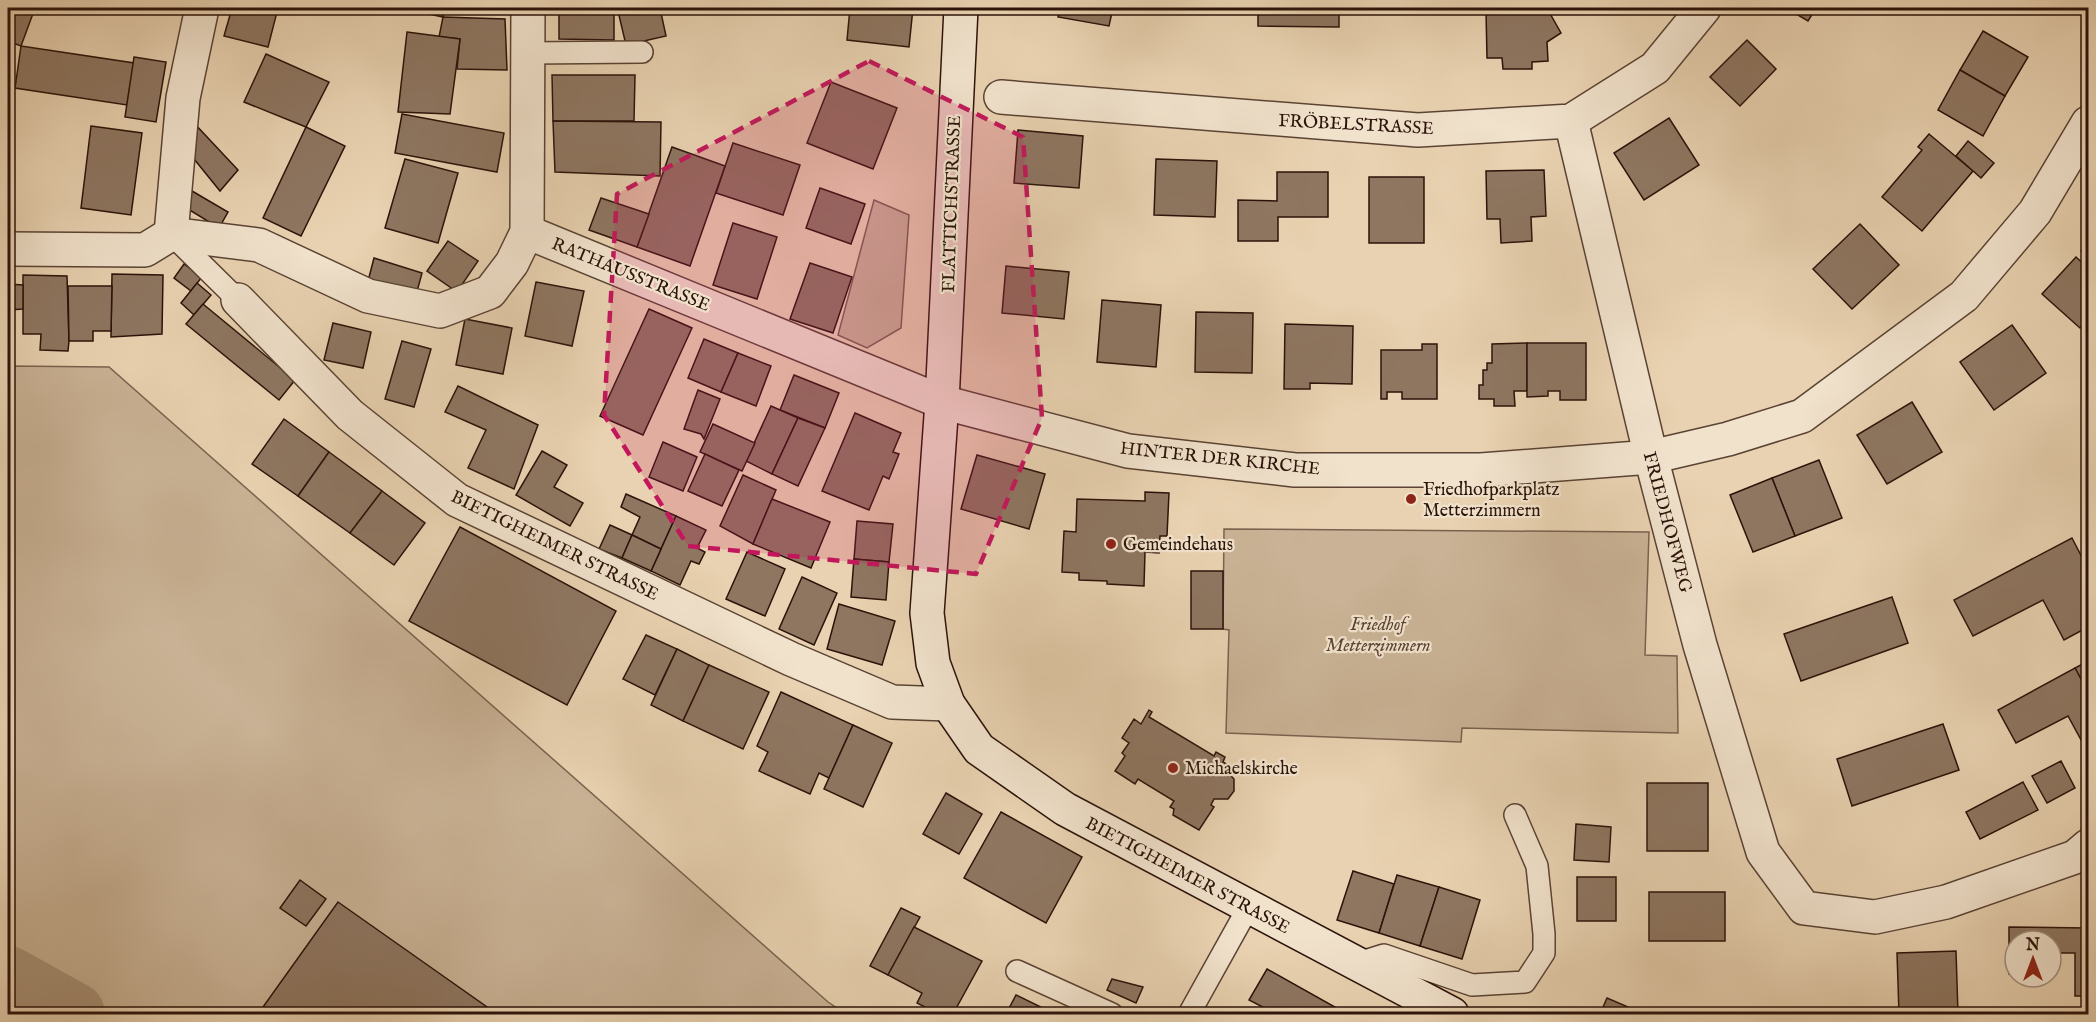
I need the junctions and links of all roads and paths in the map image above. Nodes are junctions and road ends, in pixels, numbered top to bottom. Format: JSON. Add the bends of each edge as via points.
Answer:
{"nodes":[{"id":1,"x":202,"y":8,"type":"edge"},
{"id":2,"x":528,"y":8,"type":"edge"},
{"id":3,"x":961,"y":8,"type":"edge"},
{"id":4,"x":1704,"y":8,"type":"edge"},
{"id":5,"x":642,"y":52,"type":"dead end"},
{"id":6,"x":528,"y":53,"type":"junction"},
{"id":7,"x":1001,"y":97,"type":"dead end"},
{"id":8,"x":1571,"y":121,"type":"junction"},
{"id":9,"x":2088,"y":123,"type":"edge"},
{"id":10,"x":527,"y":232,"type":"junction"},
{"id":11,"x":171,"y":234,"type":"junction"},
{"id":12,"x":8,"y":249,"type":"edge"},
{"id":13,"x":238,"y":300,"type":"joint"},
{"id":14,"x":942,"y":402,"type":"junction"},
{"id":15,"x":1651,"y":457,"type":"junction"},
{"id":16,"x":948,"y":704,"type":"junction"},
{"id":17,"x":1515,"y":815,"type":"dead end"},
{"id":18,"x":2084,"y":857,"type":"edge"},
{"id":19,"x":1248,"y":908,"type":"junction"},
{"id":20,"x":1355,"y":964,"type":"junction"},
{"id":21,"x":1017,"y":971,"type":"dead end"},
{"id":22,"x":1112,"y":1014,"type":"edge"},
{"id":23,"x":1189,"y":1014,"type":"edge"},
{"id":24,"x":1452,"y":1014,"type":"edge"}],
"edges":[{"from":1,"to":11,"type":"street","via":[[183,98]]},
{"from":2,"to":6,"type":"street"},
{"from":3,"to":14,"type":"street","name":"FLATTICHSTRASSE"},
{"from":4,"to":8,"type":"street","name":"FRÖBELSTRASSE","via":[[1655,68]]},
{"from":5,"to":6,"type":"lane"},
{"from":6,"to":10,"type":"street"},
{"from":7,"to":8,"type":"street","name":"FRÖBELSTRASSE","via":[[1418,130]]},
{"from":8,"to":15,"type":"street","name":"FRIEDHOFWEG"},
{"from":9,"to":15,"type":"street","name":"HINTER DER KIRCHE","via":[[2035,212],[1964,296],[1802,416]]},
{"from":10,"to":11,"type":"street","via":[[512,263],[490,292],[440,310],[368,296],[259,245]]},
{"from":10,"to":14,"type":"street","name":"RATHAUSSTRASSE"},
{"from":11,"to":12,"type":"street","via":[[144,250]]},
{"from":11,"to":13,"type":"lane","name":"BIETIGHEIMER STRASSE"},
{"from":13,"to":16,"type":"street","name":"BIETIGHEIMER STRASSE","via":[[350,415],[457,500],[791,659],[882,698],[892,702]]},
{"from":14,"to":15,"type":"street","name":"HINTER DER KIRCHE","via":[[1128,451],[1295,470],[1481,470]]},
{"from":14,"to":16,"type":"street","name":"BIETIGHEIMER STRASSE","via":[[927,613],[933,663]]},
{"from":15,"to":18,"type":"street","name":"FRIEDHOFWEG","via":[[1700,645],[1763,852],[1804,908],[1875,916],[1946,902]]},
{"from":16,"to":19,"type":"street","name":"BIETIGHEIMER STRASSE","via":[[979,749],[1065,809]]},
{"from":17,"to":20,"type":"lane","via":[[1537,866],[1544,934],[1544,953],[1525,982],[1472,985],[1384,955]]},
{"from":19,"to":20,"type":"street","name":"BIETIGHEIMER STRASSE"},
{"from":19,"to":23,"type":"lane"},
{"from":20,"to":24,"type":"street","name":"BIETIGHEIMER STRASSE"},
{"from":21,"to":22,"type":"lane"}]}
